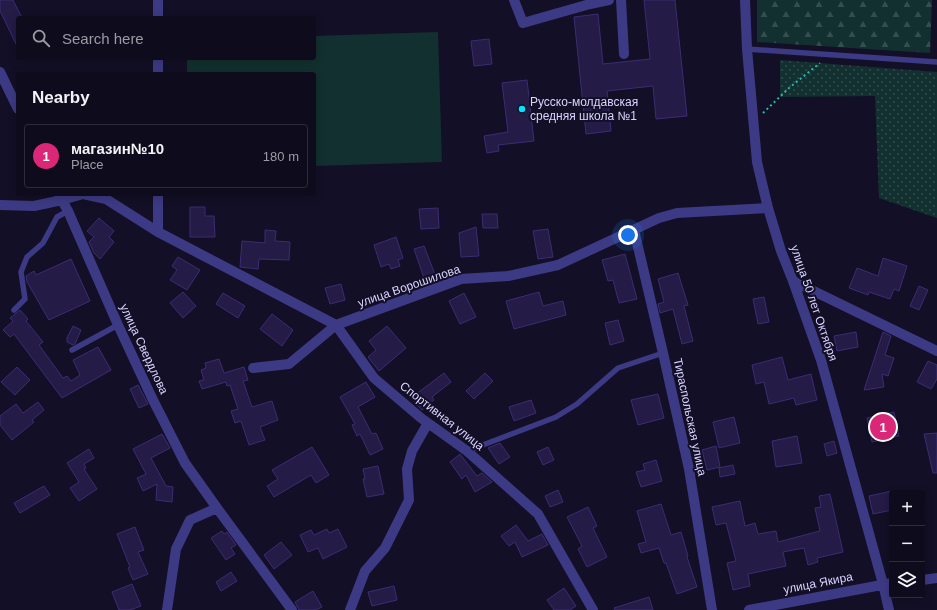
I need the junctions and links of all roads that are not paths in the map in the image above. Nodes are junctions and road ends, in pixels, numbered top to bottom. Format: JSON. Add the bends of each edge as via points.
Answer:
{"nodes":[{"id":1,"x":158,"y":0,"type":"edge"},
{"id":2,"x":514,"y":0,"type":"edge"},
{"id":3,"x":609,"y":0,"type":"edge"},
{"id":4,"x":621,"y":0,"type":"edge"},
{"id":5,"x":745,"y":0,"type":"edge"},
{"id":6,"x":158,"y":16,"type":"edge"},
{"id":7,"x":747,"y":49,"type":"junction"},
{"id":8,"x":624,"y":54,"type":"dead end"},
{"id":9,"x":158,"y":60,"type":"edge"},
{"id":10,"x":937,"y":62,"type":"edge"},
{"id":11,"x":0,"y":72,"type":"edge"},
{"id":12,"x":158,"y":72,"type":"edge"},
{"id":13,"x":16,"y":105,"type":"edge"},
{"id":14,"x":92,"y":196,"type":"edge"},
{"id":15,"x":158,"y":196,"type":"edge"},
{"id":16,"x":60,"y":197,"type":"edge"},
{"id":17,"x":0,"y":206,"type":"edge"},
{"id":18,"x":768,"y":208,"type":"junction"},
{"id":19,"x":68,"y":211,"type":"junction"},
{"id":20,"x":634,"y":230,"type":"junction"},
{"id":21,"x":158,"y":232,"type":"junction"},
{"id":22,"x":793,"y":281,"type":"junction"},
{"id":23,"x":14,"y":310,"type":"dead end"},
{"id":24,"x":118,"y":325,"type":"junction"},
{"id":25,"x":336,"y":325,"type":"junction"},
{"id":26,"x":72,"y":350,"type":"dead end"},
{"id":27,"x":937,"y":351,"type":"edge"},
{"id":28,"x":663,"y":353,"type":"junction"},
{"id":29,"x":253,"y":368,"type":"dead end"},
{"id":30,"x":428,"y":423,"type":"junction"},
{"id":31,"x":467,"y":451,"type":"junction"},
{"id":32,"x":217,"y":508,"type":"junction"},
{"id":33,"x":937,"y":578,"type":"edge"},
{"id":34,"x":925,"y":580,"type":"edge"},
{"id":35,"x":888,"y":583,"type":"edge"},
{"id":36,"x":167,"y":610,"type":"edge"},
{"id":37,"x":292,"y":610,"type":"edge"},
{"id":38,"x":350,"y":610,"type":"edge"},
{"id":39,"x":593,"y":610,"type":"edge"},
{"id":40,"x":712,"y":610,"type":"edge"},
{"id":41,"x":749,"y":610,"type":"edge"},
{"id":42,"x":889,"y":610,"type":"edge"}],
"edges":[{"from":1,"to":6,"type":"street"},
{"from":2,"to":3,"type":"street","via":[[523,23]]},
{"from":4,"to":8,"type":"street"},
{"from":5,"to":7,"type":"street","name":"улица 50 лет Октября"},
{"from":7,"to":10,"type":"lane"},
{"from":7,"to":18,"type":"street","name":"улица 50 лет Октября","via":[[758,162]]},
{"from":9,"to":12,"type":"street"},
{"from":11,"to":13,"type":"street"},
{"from":14,"to":21,"type":"street","name":"Спортивная улица","via":[[106,199]]},
{"from":15,"to":21,"type":"street"},
{"from":16,"to":17,"type":"street","name":"Спортивная улица","via":[[34,206]]},
{"from":16,"to":19,"type":"street","name":"улица Свердлова"},
{"from":18,"to":20,"type":"street","name":"улица Ворошилова","via":[[677,213]]},
{"from":18,"to":22,"type":"street","name":"улица 50 лет Октября"},
{"from":19,"to":23,"type":"lane","via":[[57,217],[43,243],[27,257],[21,272],[25,299]]},
{"from":19,"to":24,"type":"street","name":"улица Свердлова"},
{"from":20,"to":25,"type":"street","name":"улица Ворошилова","via":[[558,265],[508,276],[461,279]]},
{"from":20,"to":28,"type":"street","name":"Тираспольская улица"},
{"from":21,"to":25,"type":"street","name":"Спортивная улица"},
{"from":22,"to":27,"type":"street"},
{"from":22,"to":35,"type":"street","name":"улица 50 лет Октября","via":[[820,360]]},
{"from":24,"to":26,"type":"lane"},
{"from":24,"to":32,"type":"street","name":"улица Свердлова","via":[[185,463]]},
{"from":25,"to":29,"type":"street","name":"улица Ворошилова","via":[[289,364]]},
{"from":25,"to":30,"type":"street","name":"Спортивная улица","via":[[374,378]]},
{"from":28,"to":31,"type":"lane","via":[[618,368],[577,404],[556,417]]},
{"from":28,"to":40,"type":"street","name":"Тираспольская улица","via":[[689,469]]},
{"from":30,"to":31,"type":"street","name":"Спортивная улица"},
{"from":30,"to":38,"type":"street","via":[[412,451],[407,469],[409,500],[385,548],[365,571]]},
{"from":31,"to":39,"type":"street","name":"Спортивная улица","via":[[538,514]]},
{"from":32,"to":36,"type":"street","via":[[190,520],[176,549]]},
{"from":32,"to":37,"type":"street","name":"улица Свердлова"},
{"from":33,"to":34,"type":"street"},
{"from":35,"to":41,"type":"street","name":"улица Якира"},
{"from":35,"to":42,"type":"street","name":"улица 50 лет Октября"}]}
